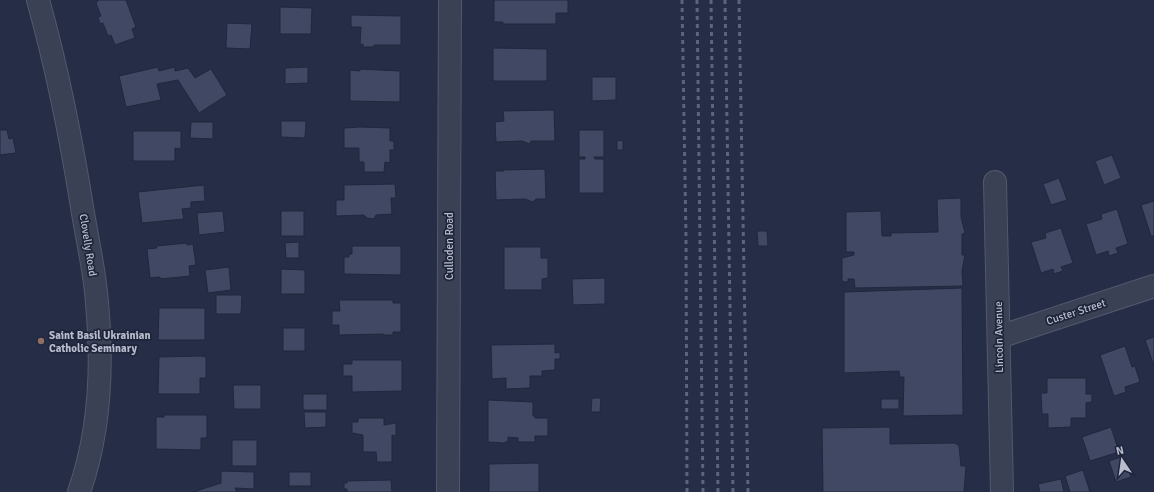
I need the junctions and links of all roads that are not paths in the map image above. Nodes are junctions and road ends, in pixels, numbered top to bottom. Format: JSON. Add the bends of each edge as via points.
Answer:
{"nodes":[{"id":1,"x":38,"y":0,"type":"edge"},
{"id":2,"x":450,"y":0,"type":"edge"},
{"id":3,"x":996,"y":182,"type":"dead end"},
{"id":4,"x":1154,"y":286,"type":"edge"},
{"id":5,"x":999,"y":337,"type":"junction"},
{"id":6,"x":79,"y":492,"type":"edge"},
{"id":7,"x":448,"y":492,"type":"edge"},
{"id":8,"x":1002,"y":492,"type":"edge"}],
"edges":[{"from":1,"to":6,"type":"street","name":"Clovelly Road","via":[[76,170],[97,302],[100,365],[96,419]]},
{"from":2,"to":7,"type":"street","name":"Culloden Road"},
{"from":3,"to":5,"type":"street","name":"Lincoln Avenue"},
{"from":4,"to":5,"type":"street","name":"Custer Street"},
{"from":5,"to":8,"type":"street","name":"Lincoln Avenue"}]}
